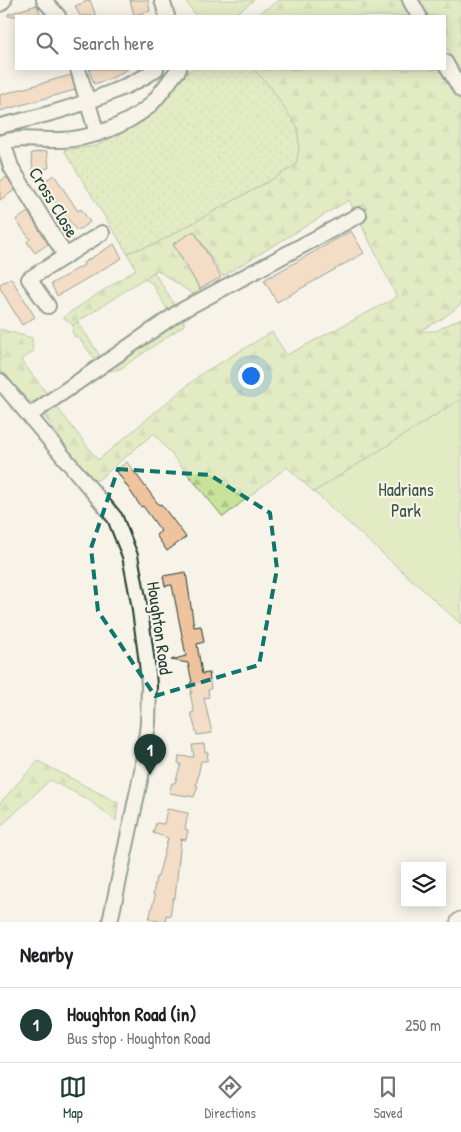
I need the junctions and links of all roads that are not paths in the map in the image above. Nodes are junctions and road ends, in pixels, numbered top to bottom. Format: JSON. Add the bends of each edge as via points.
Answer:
{"nodes":[{"id":1,"x":4,"y":0,"type":"edge"},
{"id":2,"x":44,"y":0,"type":"edge"},
{"id":3,"x":162,"y":0,"type":"edge"},
{"id":4,"x":410,"y":0,"type":"edge"},
{"id":5,"x":0,"y":4,"type":"edge"},
{"id":6,"x":57,"y":15,"type":"edge"},
{"id":7,"x":167,"y":15,"type":"edge"},
{"id":8,"x":418,"y":15,"type":"edge"},
{"id":9,"x":446,"y":64,"type":"edge"},
{"id":10,"x":78,"y":70,"type":"edge"},
{"id":11,"x":154,"y":70,"type":"edge"},
{"id":12,"x":178,"y":70,"type":"edge"},
{"id":13,"x":461,"y":90,"type":"edge"},
{"id":14,"x":88,"y":102,"type":"junction"},
{"id":15,"x":41,"y":117,"type":"junction"},
{"id":16,"x":0,"y":126,"type":"edge"},
{"id":17,"x":97,"y":134,"type":"junction"},
{"id":18,"x":45,"y":140,"type":"junction"},
{"id":19,"x":2,"y":142,"type":"edge"},
{"id":20,"x":6,"y":170,"type":"edge"},
{"id":21,"x":359,"y":215,"type":"dead end"},
{"id":22,"x":102,"y":234,"type":"dead end"},
{"id":23,"x":65,"y":255,"type":"junction"},
{"id":24,"x":48,"y":306,"type":"dead end"},
{"id":25,"x":0,"y":381,"type":"edge"},
{"id":26,"x":30,"y":415,"type":"junction"},
{"id":27,"x":110,"y":922,"type":"edge"}],
"edges":[{"from":1,"to":5,"type":"street"},
{"from":2,"to":6,"type":"street"},
{"from":3,"to":7,"type":"street"},
{"from":4,"to":8,"type":"street"},
{"from":9,"to":13,"type":"street"},
{"from":10,"to":14,"type":"street"},
{"from":11,"to":14,"type":"street","via":[[134,83]]},
{"from":12,"to":17,"type":"street","via":[[148,107]]},
{"from":14,"to":15,"type":"street"},
{"from":14,"to":17,"type":"street"},
{"from":15,"to":16,"type":"street"},
{"from":15,"to":18,"type":"street"},
{"from":17,"to":18,"type":"street"},
{"from":18,"to":19,"type":"street","via":[[24,138]]},
{"from":19,"to":20,"type":"street","name":"Cross Close"},
{"from":20,"to":23,"type":"street","name":"Cross Close"},
{"from":21,"to":26,"type":"street","via":[[179,312]]},
{"from":22,"to":23,"type":"street"},
{"from":23,"to":24,"type":"street","via":[[29,279]]},
{"from":25,"to":26,"type":"street","name":"Houghton Road"},
{"from":26,"to":27,"type":"street","name":"Houghton Road","via":[[115,518],[130,556],[139,603],[148,677],[148,723],[142,771]]}]}
